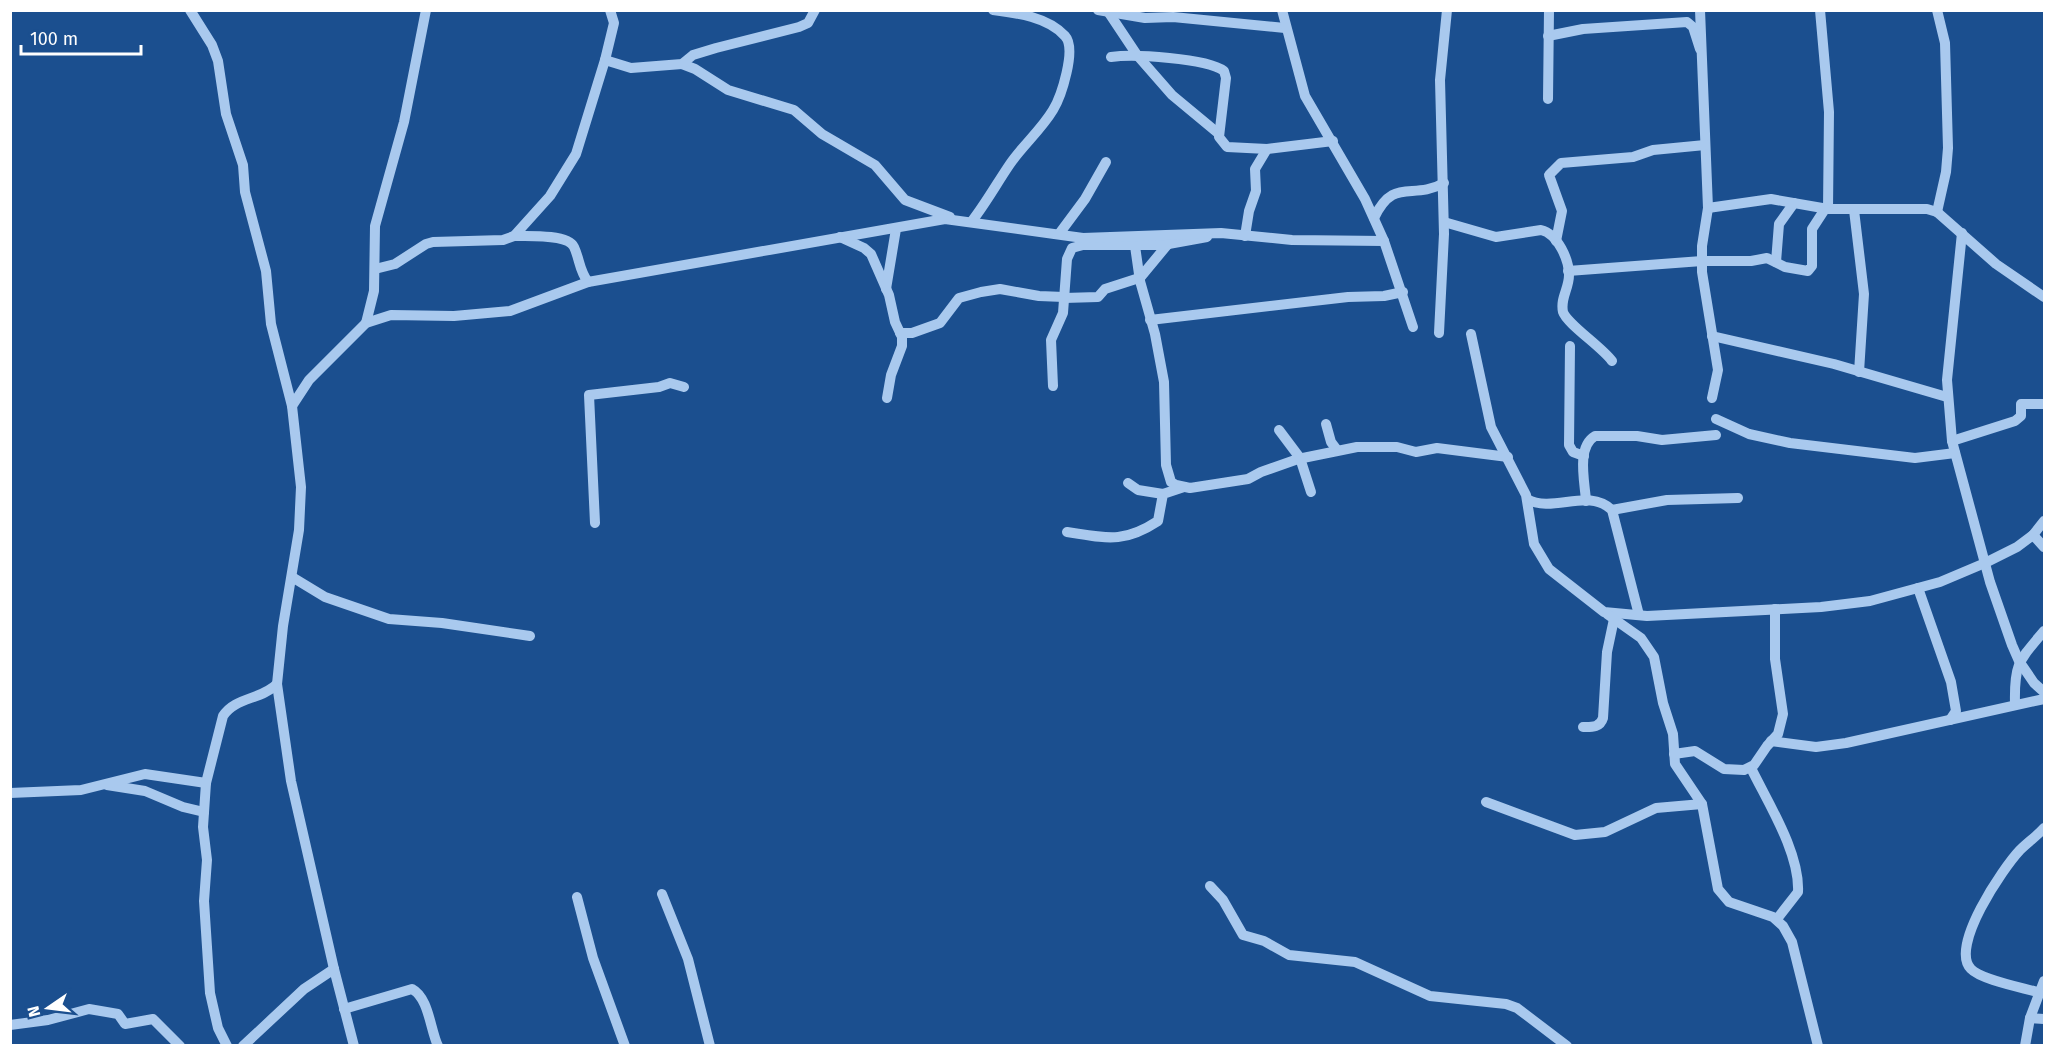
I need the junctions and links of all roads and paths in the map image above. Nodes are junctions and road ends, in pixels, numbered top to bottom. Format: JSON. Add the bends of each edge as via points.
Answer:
{"nodes":[{"id":1,"x":190,"y":10,"type":"edge"},
{"id":2,"x":426,"y":10,"type":"edge"},
{"id":3,"x":610,"y":10,"type":"edge"},
{"id":4,"x":815,"y":10,"type":"edge"},
{"id":5,"x":993,"y":10,"type":"edge"},
{"id":6,"x":1282,"y":10,"type":"edge"},
{"id":7,"x":1447,"y":10,"type":"edge"},
{"id":8,"x":1549,"y":10,"type":"edge"},
{"id":9,"x":1701,"y":10,"type":"edge"},
{"id":10,"x":1820,"y":10,"type":"edge"},
{"id":11,"x":1937,"y":10,"type":"edge"},
{"id":12,"x":1104,"y":12,"type":"edge"},
{"id":13,"x":1285,"y":28,"type":"junction"},
{"id":14,"x":1548,"y":36,"type":"junction"},
{"id":15,"x":1137,"y":55,"type":"junction"},
{"id":16,"x":1703,"y":56,"type":"junction"},
{"id":17,"x":1111,"y":57,"type":"dead end"},
{"id":18,"x":605,"y":60,"type":"junction"},
{"id":19,"x":682,"y":64,"type":"junction"},
{"id":20,"x":1548,"y":99,"type":"dead end"},
{"id":21,"x":1219,"y":134,"type":"junction"},
{"id":22,"x":1333,"y":141,"type":"junction"},
{"id":23,"x":1705,"y":145,"type":"junction"},
{"id":24,"x":1267,"y":149,"type":"junction"},
{"id":25,"x":1106,"y":162,"type":"dead end"},
{"id":26,"x":1444,"y":183,"type":"junction"},
{"id":27,"x":1794,"y":203,"type":"junction"},
{"id":28,"x":1708,"y":208,"type":"junction"},
{"id":29,"x":1827,"y":209,"type":"junction"},
{"id":30,"x":1854,"y":210,"type":"junction"},
{"id":31,"x":1936,"y":212,"type":"junction"},
{"id":32,"x":1374,"y":218,"type":"junction"},
{"id":33,"x":956,"y":219,"type":"junction"},
{"id":34,"x":972,"y":221,"type":"junction"},
{"id":35,"x":1444,"y":222,"type":"junction"},
{"id":36,"x":896,"y":229,"type":"junction"},
{"id":37,"x":1221,"y":233,"type":"junction"},
{"id":38,"x":1962,"y":233,"type":"junction"},
{"id":39,"x":1059,"y":234,"type":"junction"},
{"id":40,"x":514,"y":236,"type":"junction"},
{"id":41,"x":1245,"y":236,"type":"junction"},
{"id":42,"x":839,"y":237,"type":"junction"},
{"id":43,"x":1384,"y":241,"type":"junction"},
{"id":44,"x":1556,"y":241,"type":"junction"},
{"id":45,"x":1168,"y":244,"type":"junction"},
{"id":46,"x":1135,"y":246,"type":"junction"},
{"id":47,"x":1702,"y":261,"type":"junction"},
{"id":48,"x":1776,"y":262,"type":"junction"},
{"id":49,"x":375,"y":269,"type":"junction"},
{"id":50,"x":1568,"y":271,"type":"junction"},
{"id":51,"x":1139,"y":278,"type":"junction"},
{"id":52,"x":588,"y":282,"type":"junction"},
{"id":53,"x":886,"y":290,"type":"junction"},
{"id":54,"x":1402,"y":292,"type":"junction"},
{"id":55,"x":1064,"y":297,"type":"junction"},
{"id":56,"x":2044,"y":297,"type":"edge"},
{"id":57,"x":1150,"y":320,"type":"junction"},
{"id":58,"x":366,"y":324,"type":"junction"},
{"id":59,"x":1413,"y":327,"type":"dead end"},
{"id":60,"x":900,"y":333,"type":"junction"},
{"id":61,"x":1439,"y":333,"type":"dead end"},
{"id":62,"x":1471,"y":334,"type":"dead end"},
{"id":63,"x":1712,"y":336,"type":"junction"},
{"id":64,"x":1570,"y":346,"type":"dead end"},
{"id":65,"x":1612,"y":361,"type":"dead end"},
{"id":66,"x":1859,"y":372,"type":"junction"},
{"id":67,"x":1053,"y":386,"type":"dead end"},
{"id":68,"x":684,"y":387,"type":"dead end"},
{"id":69,"x":1947,"y":397,"type":"junction"},
{"id":70,"x":886,"y":398,"type":"dead end"},
{"id":71,"x":1712,"y":398,"type":"dead end"},
{"id":72,"x":2044,"y":404,"type":"edge"},
{"id":73,"x":292,"y":406,"type":"junction"},
{"id":74,"x":1716,"y":419,"type":"dead end"},
{"id":75,"x":1326,"y":424,"type":"dead end"},
{"id":76,"x":1279,"y":430,"type":"dead end"},
{"id":77,"x":1716,"y":435,"type":"dead end"},
{"id":78,"x":1954,"y":447,"type":"junction"},
{"id":79,"x":1336,"y":450,"type":"junction"},
{"id":80,"x":1584,"y":456,"type":"junction"},
{"id":81,"x":1508,"y":457,"type":"junction"},
{"id":82,"x":1300,"y":458,"type":"junction"},
{"id":83,"x":1128,"y":483,"type":"dead end"},
{"id":84,"x":1184,"y":487,"type":"junction"},
{"id":85,"x":1311,"y":492,"type":"dead end"},
{"id":86,"x":1163,"y":494,"type":"junction"},
{"id":87,"x":1738,"y":498,"type":"dead end"},
{"id":88,"x":1527,"y":499,"type":"junction"},
{"id":89,"x":1586,"y":501,"type":"junction"},
{"id":90,"x":1612,"y":510,"type":"junction"},
{"id":91,"x":2044,"y":521,"type":"edge"},
{"id":92,"x":595,"y":523,"type":"dead end"},
{"id":93,"x":1067,"y":532,"type":"dead end"},
{"id":94,"x":2033,"y":535,"type":"junction"},
{"id":95,"x":2044,"y":547,"type":"edge"},
{"id":96,"x":1985,"y":563,"type":"junction"},
{"id":97,"x":292,"y":577,"type":"junction"},
{"id":98,"x":1918,"y":588,"type":"junction"},
{"id":99,"x":1775,"y":609,"type":"junction"},
{"id":100,"x":1604,"y":612,"type":"junction"},
{"id":101,"x":1639,"y":615,"type":"junction"},
{"id":102,"x":1614,"y":619,"type":"junction"},
{"id":103,"x":2044,"y":631,"type":"edge"},
{"id":104,"x":530,"y":636,"type":"dead end"},
{"id":105,"x":2019,"y":661,"type":"junction"},
{"id":106,"x":277,"y":684,"type":"junction"},
{"id":107,"x":2044,"y":692,"type":"edge"},
{"id":108,"x":2044,"y":699,"type":"edge"},
{"id":109,"x":2015,"y":704,"type":"junction"},
{"id":110,"x":1949,"y":720,"type":"junction"},
{"id":111,"x":1582,"y":727,"type":"dead end"},
{"id":112,"x":1771,"y":741,"type":"junction"},
{"id":113,"x":1674,"y":754,"type":"junction"},
{"id":114,"x":1751,"y":768,"type":"junction"},
{"id":115,"x":206,"y":783,"type":"junction"},
{"id":116,"x":104,"y":785,"type":"junction"},
{"id":117,"x":10,"y":793,"type":"edge"},
{"id":118,"x":1486,"y":802,"type":"dead end"},
{"id":119,"x":1702,"y":804,"type":"junction"},
{"id":120,"x":204,"y":812,"type":"junction"},
{"id":121,"x":2042,"y":835,"type":"edge"},
{"id":122,"x":1210,"y":886,"type":"dead end"},
{"id":123,"x":662,"y":894,"type":"dead end"},
{"id":124,"x":577,"y":897,"type":"dead end"},
{"id":125,"x":1777,"y":919,"type":"junction"},
{"id":126,"x":334,"y":969,"type":"junction"},
{"id":127,"x":2044,"y":981,"type":"edge"},
{"id":128,"x":2041,"y":993,"type":"junction"},
{"id":129,"x":344,"y":1008,"type":"junction"},
{"id":130,"x":2030,"y":1018,"type":"junction"},
{"id":131,"x":2044,"y":1019,"type":"edge"},
{"id":132,"x":10,"y":1025,"type":"edge"},
{"id":133,"x":180,"y":1046,"type":"edge"},
{"id":134,"x":227,"y":1046,"type":"edge"},
{"id":135,"x":243,"y":1046,"type":"edge"},
{"id":136,"x":354,"y":1046,"type":"edge"},
{"id":137,"x":438,"y":1046,"type":"edge"},
{"id":138,"x":624,"y":1046,"type":"edge"},
{"id":139,"x":710,"y":1046,"type":"edge"},
{"id":140,"x":1567,"y":1046,"type":"edge"},
{"id":141,"x":1818,"y":1046,"type":"edge"},
{"id":142,"x":2025,"y":1046,"type":"edge"}],
"edges":[{"from":1,"to":73,"type":"street","via":[[218,61],[226,114],[243,165],[245,192],[264,260],[271,324]]},
{"from":2,"to":49,"type":"street","via":[[404,122],[375,226]]},
{"from":3,"to":18,"type":"street","via":[[614,23]]},
{"from":4,"to":19,"type":"street","via":[[808,23],[799,27],[693,55]]},
{"from":5,"to":34,"type":"street","via":[[1033,16],[1065,36],[1070,46],[1066,75],[1053,110]]},
{"from":6,"to":13,"type":"street"},
{"from":7,"to":26,"type":"street","via":[[1440,80]]},
{"from":8,"to":14,"type":"street"},
{"from":9,"to":16,"type":"street"},
{"from":10,"to":29,"type":"street","via":[[1829,112]]},
{"from":11,"to":31,"type":"street","via":[[1945,43],[1948,148]]},
{"from":12,"to":13,"type":"street"},
{"from":12,"to":15,"type":"street"},
{"from":13,"to":22,"type":"street","via":[[1305,96]]},
{"from":14,"to":16,"type":"street","via":[[1583,28],[1687,22],[1693,27]]},
{"from":14,"to":20,"type":"street"},
{"from":15,"to":17,"type":"street"},
{"from":15,"to":21,"type":"street","via":[[1172,95]]},
{"from":15,"to":21,"type":"street","via":[[1224,71]]},
{"from":16,"to":23,"type":"street"},
{"from":18,"to":19,"type":"street","via":[[631,68]]},
{"from":18,"to":40,"type":"street","via":[[576,154],[550,196]]},
{"from":19,"to":33,"type":"street","via":[[728,90],[794,110],[822,134],[875,165],[905,200]]},
{"from":21,"to":24,"type":"street","via":[[1227,147]]},
{"from":22,"to":24,"type":"street"},
{"from":22,"to":32,"type":"street"},
{"from":23,"to":28,"type":"street"},
{"from":23,"to":44,"type":"street","via":[[1561,163],[1549,175],[1562,211]]},
{"from":24,"to":41,"type":"street","via":[[1255,169],[1256,191]]},
{"from":25,"to":39,"type":"street"},
{"from":26,"to":32,"type":"street","via":[[1428,191],[1396,193],[1385,199]]},
{"from":26,"to":35,"type":"street"},
{"from":27,"to":28,"type":"street","via":[[1771,200]]},
{"from":27,"to":29,"type":"street"},
{"from":27,"to":48,"type":"street","via":[[1779,224]]},
{"from":28,"to":47,"type":"street"},
{"from":29,"to":30,"type":"street"},
{"from":29,"to":48,"type":"street","via":[[1810,235],[1811,269],[1794,269]]},
{"from":30,"to":31,"type":"street","via":[[1915,208]]},
{"from":30,"to":66,"type":"street","via":[[1864,294]]},
{"from":31,"to":38,"type":"street"},
{"from":32,"to":43,"type":"street"},
{"from":33,"to":34,"type":"street"},
{"from":33,"to":36,"type":"street"},
{"from":34,"to":39,"type":"street"},
{"from":35,"to":44,"type":"street","via":[[1497,237],[1545,231]]},
{"from":35,"to":61,"type":"street"},
{"from":36,"to":42,"type":"street"},
{"from":36,"to":53,"type":"street"},
{"from":37,"to":39,"type":"street","via":[[1083,238]]},
{"from":37,"to":41,"type":"street"},
{"from":37,"to":45,"type":"street"},
{"from":38,"to":56,"type":"street","via":[[2002,269]]},
{"from":38,"to":69,"type":"street"},
{"from":40,"to":49,"type":"street","via":[[503,240],[433,242],[395,264]]},
{"from":40,"to":52,"type":"street","via":[[569,241]]},
{"from":41,"to":43,"type":"street"},
{"from":42,"to":52,"type":"street"},
{"from":42,"to":53,"type":"street","via":[[871,255]]},
{"from":43,"to":54,"type":"street"},
{"from":44,"to":50,"type":"street"},
{"from":45,"to":46,"type":"street"},
{"from":45,"to":51,"type":"street"},
{"from":46,"to":51,"type":"street"},
{"from":46,"to":55,"type":"street","via":[[1072,248],[1067,259]]},
{"from":47,"to":48,"type":"street","via":[[1767,258]]},
{"from":47,"to":50,"type":"street"},
{"from":47,"to":63,"type":"street"},
{"from":49,"to":58,"type":"street"},
{"from":50,"to":65,"type":"street","via":[[1562,301],[1566,318]]},
{"from":51,"to":55,"type":"street","via":[[1105,289],[1096,297]]},
{"from":51,"to":57,"type":"street"},
{"from":52,"to":58,"type":"street","via":[[510,311],[454,316],[391,315]]},
{"from":53,"to":60,"type":"street"},
{"from":54,"to":57,"type":"street"},
{"from":54,"to":59,"type":"street"},
{"from":55,"to":60,"type":"street","via":[[1000,289],[981,292],[959,298],[940,322],[912,333]]},
{"from":55,"to":67,"type":"street","via":[[1064,313],[1051,340]]},
{"from":57,"to":84,"type":"street","via":[[1164,382],[1168,476],[1171,482]]},
{"from":58,"to":73,"type":"street","via":[[309,381]]},
{"from":60,"to":70,"type":"street","via":[[902,346]]},
{"from":62,"to":81,"type":"street","via":[[1491,427]]},
{"from":63,"to":66,"type":"street","via":[[1774,348]]},
{"from":63,"to":71,"type":"street","via":[[1718,370]]},
{"from":64,"to":80,"type":"street","via":[[1569,445],[1573,453]]},
{"from":66,"to":69,"type":"street"},
{"from":68,"to":92,"type":"street","via":[[670,383],[589,395]]},
{"from":69,"to":78,"type":"street"},
{"from":72,"to":78,"type":"street","via":[[2021,404],[2021,416],[2015,421]]},
{"from":73,"to":97,"type":"street","via":[[301,487]]},
{"from":74,"to":78,"type":"street","via":[[1749,434],[1790,443],[1915,458]]},
{"from":75,"to":79,"type":"street"},
{"from":76,"to":82,"type":"street"},
{"from":77,"to":80,"type":"street","via":[[1662,440],[1595,436],[1588,442]]},
{"from":78,"to":96,"type":"street"},
{"from":79,"to":81,"type":"street","via":[[1398,447],[1416,452],[1437,448]]},
{"from":79,"to":82,"type":"street"},
{"from":80,"to":89,"type":"street"},
{"from":81,"to":88,"type":"street"},
{"from":82,"to":84,"type":"street","via":[[1248,479]]},
{"from":82,"to":85,"type":"street"},
{"from":83,"to":86,"type":"street","via":[[1138,490]]},
{"from":84,"to":86,"type":"street"},
{"from":86,"to":93,"type":"street","via":[[1158,521],[1127,538],[1116,540]]},
{"from":87,"to":90,"type":"street","via":[[1667,500]]},
{"from":88,"to":89,"type":"street","via":[[1551,505]]},
{"from":88,"to":100,"type":"street","via":[[1531,532],[1543,562]]},
{"from":89,"to":90,"type":"street","via":[[1605,504]]},
{"from":90,"to":101,"type":"street"},
{"from":91,"to":94,"type":"street"},
{"from":94,"to":95,"type":"street"},
{"from":94,"to":96,"type":"street"},
{"from":96,"to":98,"type":"street"},
{"from":96,"to":105,"type":"street"},
{"from":97,"to":104,"type":"street","via":[[326,597],[389,619]]},
{"from":97,"to":106,"type":"street"},
{"from":98,"to":99,"type":"street","via":[[1853,603]]},
{"from":98,"to":110,"type":"street","via":[[1951,682],[1956,711]]},
{"from":99,"to":101,"type":"street"},
{"from":99,"to":112,"type":"street","via":[[1775,659],[1783,714],[1778,734]]},
{"from":100,"to":101,"type":"street"},
{"from":100,"to":102,"type":"street"},
{"from":102,"to":111,"type":"street","via":[[1607,652],[1603,718],[1594,727]]},
{"from":102,"to":113,"type":"street","via":[[1641,638],[1654,657],[1673,734]]},
{"from":103,"to":105,"type":"street"},
{"from":105,"to":107,"type":"street"},
{"from":105,"to":109,"type":"street"},
{"from":106,"to":115,"type":"street","via":[[265,694],[228,709]]},
{"from":106,"to":126,"type":"street","via":[[291,781]]},
{"from":108,"to":109,"type":"street"},
{"from":109,"to":110,"type":"street"},
{"from":110,"to":112,"type":"street","via":[[1829,746]]},
{"from":112,"to":114,"type":"street"},
{"from":113,"to":114,"type":"street","via":[[1695,751],[1732,771]]},
{"from":113,"to":119,"type":"street","via":[[1676,768]]},
{"from":114,"to":125,"type":"street","via":[[1791,849],[1796,868],[1798,892]]},
{"from":115,"to":116,"type":"street","via":[[145,774]]},
{"from":115,"to":120,"type":"street"},
{"from":116,"to":117,"type":"street","via":[[81,790]]},
{"from":116,"to":120,"type":"street","via":[[145,791]]},
{"from":118,"to":119,"type":"street","via":[[1575,835],[1605,832],[1656,808]]},
{"from":119,"to":125,"type":"street","via":[[1720,894],[1729,902]]},
{"from":120,"to":134,"type":"street","via":[[207,969],[218,1028]]},
{"from":121,"to":128,"type":"street","via":[[2020,850],[1983,904],[1965,955],[1975,973]]},
{"from":122,"to":140,"type":"street","via":[[1246,937],[1296,957],[1355,962],[1430,996],[1506,1004]]},
{"from":123,"to":139,"type":"street","via":[[688,959]]},
{"from":124,"to":138,"type":"street","via":[[593,958]]},
{"from":125,"to":141,"type":"street","via":[[1792,942]]},
{"from":126,"to":129,"type":"street"},
{"from":126,"to":135,"type":"street","via":[[304,989]]},
{"from":127,"to":128,"type":"street"},
{"from":128,"to":130,"type":"street"},
{"from":129,"to":136,"type":"street"},
{"from":129,"to":137,"type":"street","via":[[412,989],[419,993]]},
{"from":130,"to":131,"type":"street"},
{"from":130,"to":142,"type":"street"},
{"from":132,"to":133,"type":"street","via":[[98,1009],[118,1014],[124,1024],[153,1019]]}]}
